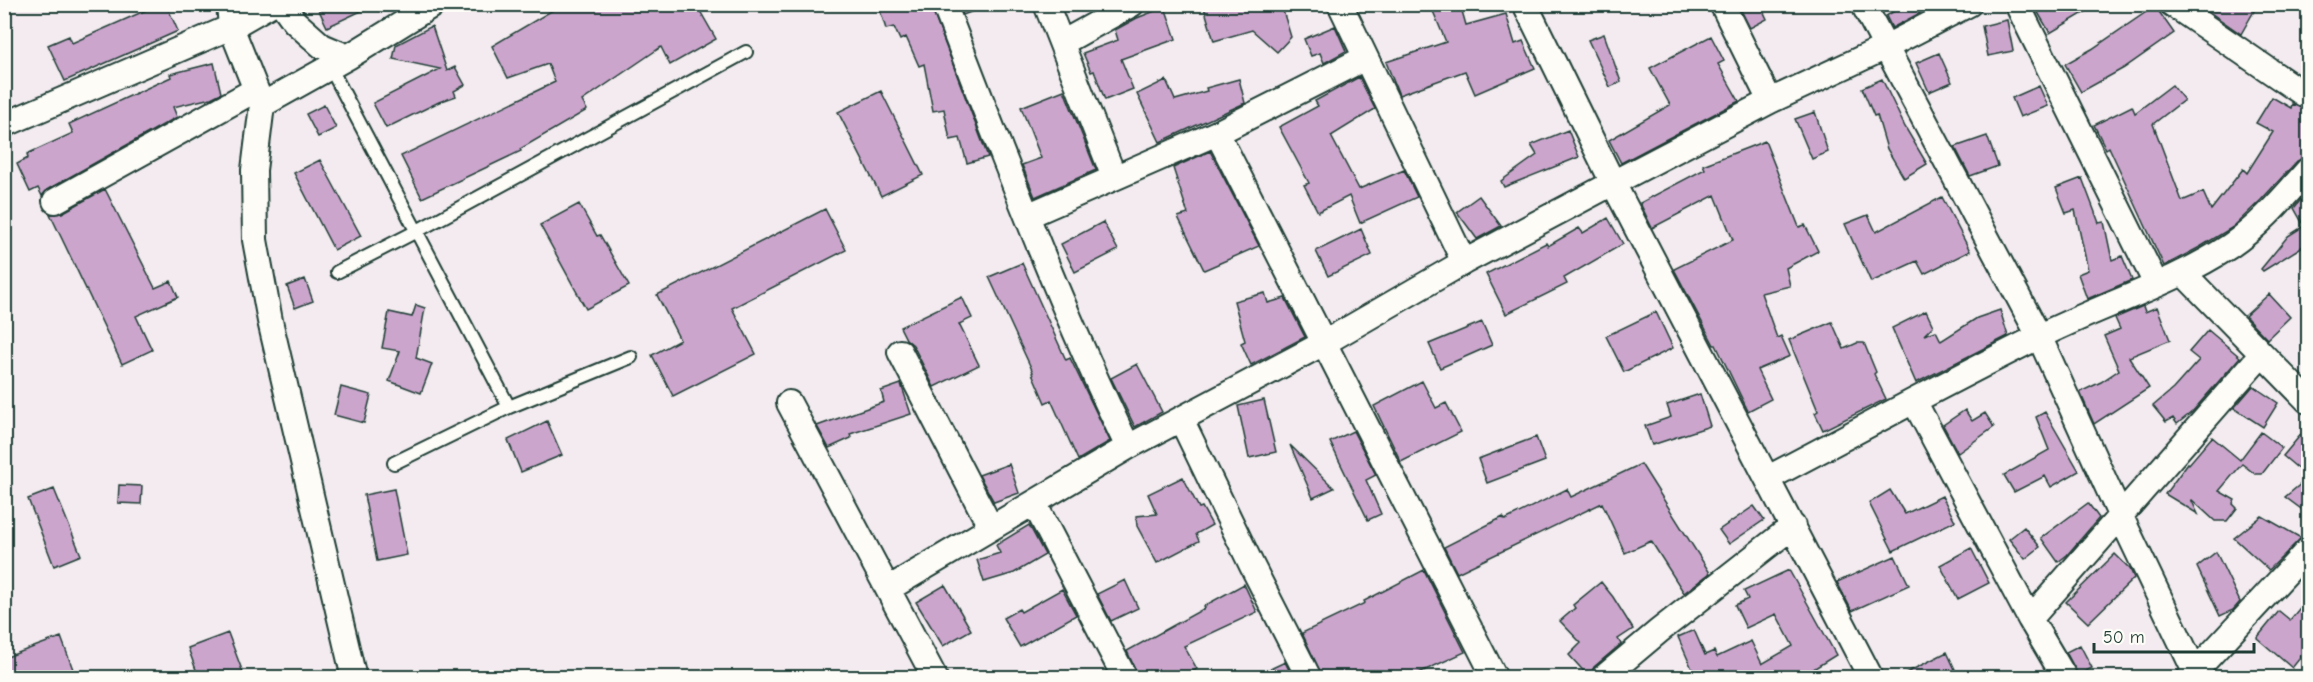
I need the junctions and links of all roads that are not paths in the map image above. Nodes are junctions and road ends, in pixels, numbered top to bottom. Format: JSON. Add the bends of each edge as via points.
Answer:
{"nodes":[{"id":1,"x":271,"y":4,"type":"edge"},
{"id":2,"x":282,"y":4,"type":"edge"},
{"id":3,"x":434,"y":4,"type":"edge"},
{"id":4,"x":944,"y":4,"type":"edge"},
{"id":5,"x":1046,"y":4,"type":"edge"},
{"id":6,"x":1132,"y":4,"type":"edge"},
{"id":7,"x":1340,"y":4,"type":"edge"},
{"id":8,"x":1525,"y":4,"type":"edge"},
{"id":9,"x":1722,"y":4,"type":"edge"},
{"id":10,"x":1863,"y":4,"type":"edge"},
{"id":11,"x":1969,"y":4,"type":"edge"},
{"id":12,"x":2017,"y":4,"type":"edge"},
{"id":13,"x":2172,"y":4,"type":"edge"},
{"id":14,"x":230,"y":16,"type":"edge"},
{"id":15,"x":1062,"y":43,"type":"junction"},
{"id":16,"x":1884,"y":48,"type":"junction"},
{"id":17,"x":746,"y":52,"type":"dead end"},
{"id":18,"x":1365,"y":58,"type":"junction"},
{"id":19,"x":339,"y":62,"type":"junction"},
{"id":20,"x":2308,"y":97,"type":"edge"},
{"id":21,"x":259,"y":98,"type":"junction"},
{"id":22,"x":1770,"y":101,"type":"junction"},
{"id":23,"x":4,"y":125,"type":"edge"},
{"id":24,"x":1217,"y":133,"type":"junction"},
{"id":25,"x":2308,"y":170,"type":"edge"},
{"id":26,"x":1114,"y":177,"type":"junction"},
{"id":27,"x":1613,"y":183,"type":"junction"},
{"id":28,"x":55,"y":201,"type":"dead end"},
{"id":29,"x":1027,"y":216,"type":"junction"},
{"id":30,"x":417,"y":231,"type":"junction"},
{"id":31,"x":1464,"y":262,"type":"junction"},
{"id":32,"x":337,"y":272,"type":"dead end"},
{"id":33,"x":2184,"y":274,"type":"junction"},
{"id":34,"x":2156,"y":284,"type":"junction"},
{"id":35,"x":2039,"y":336,"type":"junction"},
{"id":36,"x":1324,"y":343,"type":"junction"},
{"id":37,"x":900,"y":352,"type":"dead end"},
{"id":38,"x":2262,"y":354,"type":"junction"},
{"id":39,"x":631,"y":357,"type":"dead end"},
{"id":40,"x":1914,"y":401,"type":"junction"},
{"id":41,"x":2308,"y":401,"type":"edge"},
{"id":42,"x":789,"y":403,"type":"dead end"},
{"id":43,"x":509,"y":407,"type":"junction"},
{"id":44,"x":1181,"y":419,"type":"junction"},
{"id":45,"x":1128,"y":447,"type":"junction"},
{"id":46,"x":394,"y":463,"type":"dead end"},
{"id":47,"x":1768,"y":478,"type":"junction"},
{"id":48,"x":1034,"y":503,"type":"junction"},
{"id":49,"x":2121,"y":517,"type":"junction"},
{"id":50,"x":1793,"y":526,"type":"junction"},
{"id":51,"x":991,"y":528,"type":"junction"},
{"id":52,"x":2308,"y":550,"type":"edge"},
{"id":53,"x":888,"y":589,"type":"junction"},
{"id":54,"x":2030,"y":619,"type":"junction"},
{"id":55,"x":2194,"y":676,"type":"edge"},
{"id":56,"x":354,"y":678,"type":"edge"},
{"id":57,"x":935,"y":678,"type":"edge"},
{"id":58,"x":1125,"y":678,"type":"edge"},
{"id":59,"x":1309,"y":678,"type":"edge"},
{"id":60,"x":1495,"y":678,"type":"edge"},
{"id":61,"x":1603,"y":678,"type":"edge"},
{"id":62,"x":1871,"y":678,"type":"edge"},
{"id":63,"x":2065,"y":678,"type":"edge"}],
"edges":[{"from":1,"to":14,"type":"street"},
{"from":2,"to":19,"type":"street","via":[[295,22]]},
{"from":3,"to":19,"type":"street"},
{"from":4,"to":29,"type":"street"},
{"from":5,"to":15,"type":"street"},
{"from":6,"to":15,"type":"street"},
{"from":7,"to":18,"type":"street"},
{"from":8,"to":27,"type":"street"},
{"from":9,"to":22,"type":"street"},
{"from":10,"to":16,"type":"street"},
{"from":11,"to":16,"type":"street"},
{"from":12,"to":34,"type":"street"},
{"from":13,"to":20,"type":"street"},
{"from":14,"to":21,"type":"street"},
{"from":14,"to":23,"type":"street"},
{"from":15,"to":26,"type":"street"},
{"from":16,"to":22,"type":"street"},
{"from":16,"to":35,"type":"street"},
{"from":17,"to":30,"type":"lane"},
{"from":18,"to":24,"type":"street"},
{"from":18,"to":31,"type":"street"},
{"from":19,"to":21,"type":"street"},
{"from":19,"to":30,"type":"lane"},
{"from":21,"to":28,"type":"street"},
{"from":21,"to":56,"type":"street","via":[[255,240],[270,321]]},
{"from":22,"to":27,"type":"street"},
{"from":24,"to":26,"type":"street"},
{"from":24,"to":36,"type":"street"},
{"from":25,"to":33,"type":"street","via":[[2248,233]]},
{"from":26,"to":29,"type":"street"},
{"from":27,"to":31,"type":"street"},
{"from":27,"to":47,"type":"street"},
{"from":29,"to":45,"type":"street"},
{"from":30,"to":32,"type":"lane"},
{"from":30,"to":43,"type":"lane"},
{"from":31,"to":36,"type":"street"},
{"from":33,"to":34,"type":"street"},
{"from":33,"to":38,"type":"street"},
{"from":34,"to":35,"type":"street"},
{"from":35,"to":40,"type":"street"},
{"from":35,"to":49,"type":"street"},
{"from":36,"to":44,"type":"street"},
{"from":36,"to":60,"type":"street"},
{"from":37,"to":51,"type":"street"},
{"from":38,"to":41,"type":"street"},
{"from":38,"to":49,"type":"street"},
{"from":39,"to":43,"type":"lane"},
{"from":40,"to":47,"type":"street"},
{"from":40,"to":54,"type":"street"},
{"from":42,"to":53,"type":"street"},
{"from":43,"to":46,"type":"lane"},
{"from":44,"to":45,"type":"street"},
{"from":44,"to":59,"type":"street"},
{"from":45,"to":48,"type":"street"},
{"from":47,"to":50,"type":"street"},
{"from":48,"to":51,"type":"street"},
{"from":48,"to":58,"type":"street"},
{"from":49,"to":54,"type":"street"},
{"from":49,"to":55,"type":"street"},
{"from":50,"to":61,"type":"street"},
{"from":50,"to":62,"type":"street"},
{"from":51,"to":53,"type":"street"},
{"from":52,"to":55,"type":"street"},
{"from":53,"to":57,"type":"street"},
{"from":54,"to":63,"type":"street"}]}
